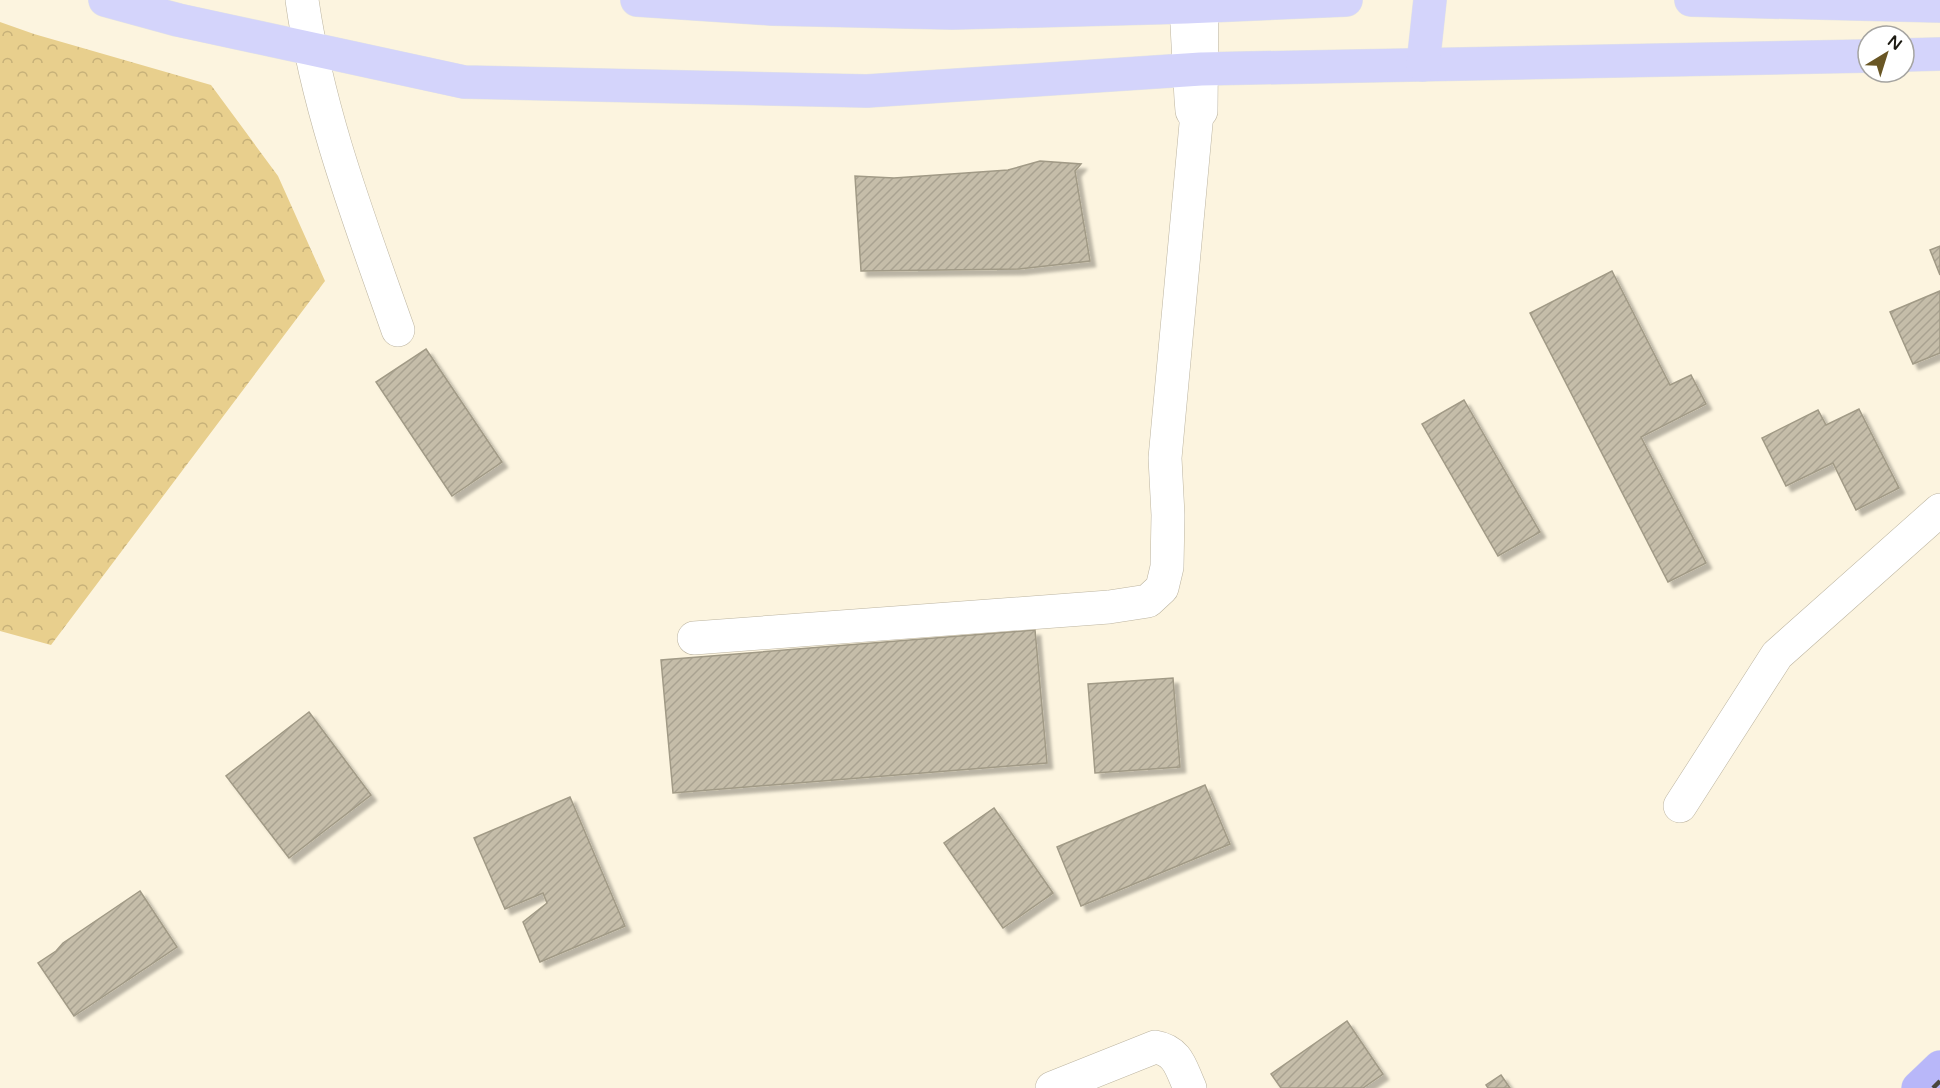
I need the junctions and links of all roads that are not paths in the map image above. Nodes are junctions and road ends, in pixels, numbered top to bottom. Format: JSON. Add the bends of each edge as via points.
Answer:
{"nodes":[{"id":1,"x":105,"y":0,"type":"edge"},
{"id":2,"x":302,"y":0,"type":"edge"},
{"id":3,"x":637,"y":0,"type":"edge"},
{"id":4,"x":1346,"y":0,"type":"edge"},
{"id":5,"x":1430,"y":0,"type":"edge"},
{"id":6,"x":1691,"y":0,"type":"edge"},
{"id":7,"x":1940,"y":6,"type":"edge"},
{"id":8,"x":1194,"y":7,"type":"junction"},
{"id":9,"x":309,"y":49,"type":"junction"},
{"id":10,"x":1940,"y":54,"type":"edge"},
{"id":11,"x":1916,"y":55,"type":"edge"},
{"id":12,"x":1856,"y":56,"type":"edge"},
{"id":13,"x":1423,"y":65,"type":"junction"},
{"id":14,"x":1195,"y":69,"type":"junction"},
{"id":15,"x":398,"y":330,"type":"dead end"},
{"id":16,"x":1940,"y":510,"type":"edge"},
{"id":17,"x":694,"y":638,"type":"dead end"},
{"id":18,"x":1680,"y":806,"type":"dead end"},
{"id":19,"x":1940,"y":1067,"type":"edge"},
{"id":20,"x":1052,"y":1088,"type":"edge"},
{"id":21,"x":1190,"y":1088,"type":"edge"},
{"id":22,"x":1918,"y":1088,"type":"edge"}],
"edges":[{"from":1,"to":9,"type":"main road"},
{"from":2,"to":9,"type":"street"},
{"from":3,"to":8,"type":"main road","via":[[772,9],[953,13]]},
{"from":4,"to":8,"type":"main road"},
{"from":5,"to":13,"type":"main road"},
{"from":6,"to":7,"type":"main road"},
{"from":8,"to":14,"type":"street"},
{"from":9,"to":14,"type":"main road","via":[[464,82],[867,91]]},
{"from":9,"to":15,"type":"street","via":[[349,189]]},
{"from":10,"to":11,"type":"main road"},
{"from":12,"to":13,"type":"main road"},
{"from":13,"to":14,"type":"main road"},
{"from":14,"to":17,"type":"street","via":[[1202,111],[1197,113],[1165,458],[1167,567],[1162,588],[1148,601],[1109,607]]},
{"from":16,"to":18,"type":"street","via":[[1777,655]]},
{"from":19,"to":22,"type":"highway"},
{"from":20,"to":21,"type":"street","via":[[1155,1047],[1174,1055]]}]}
